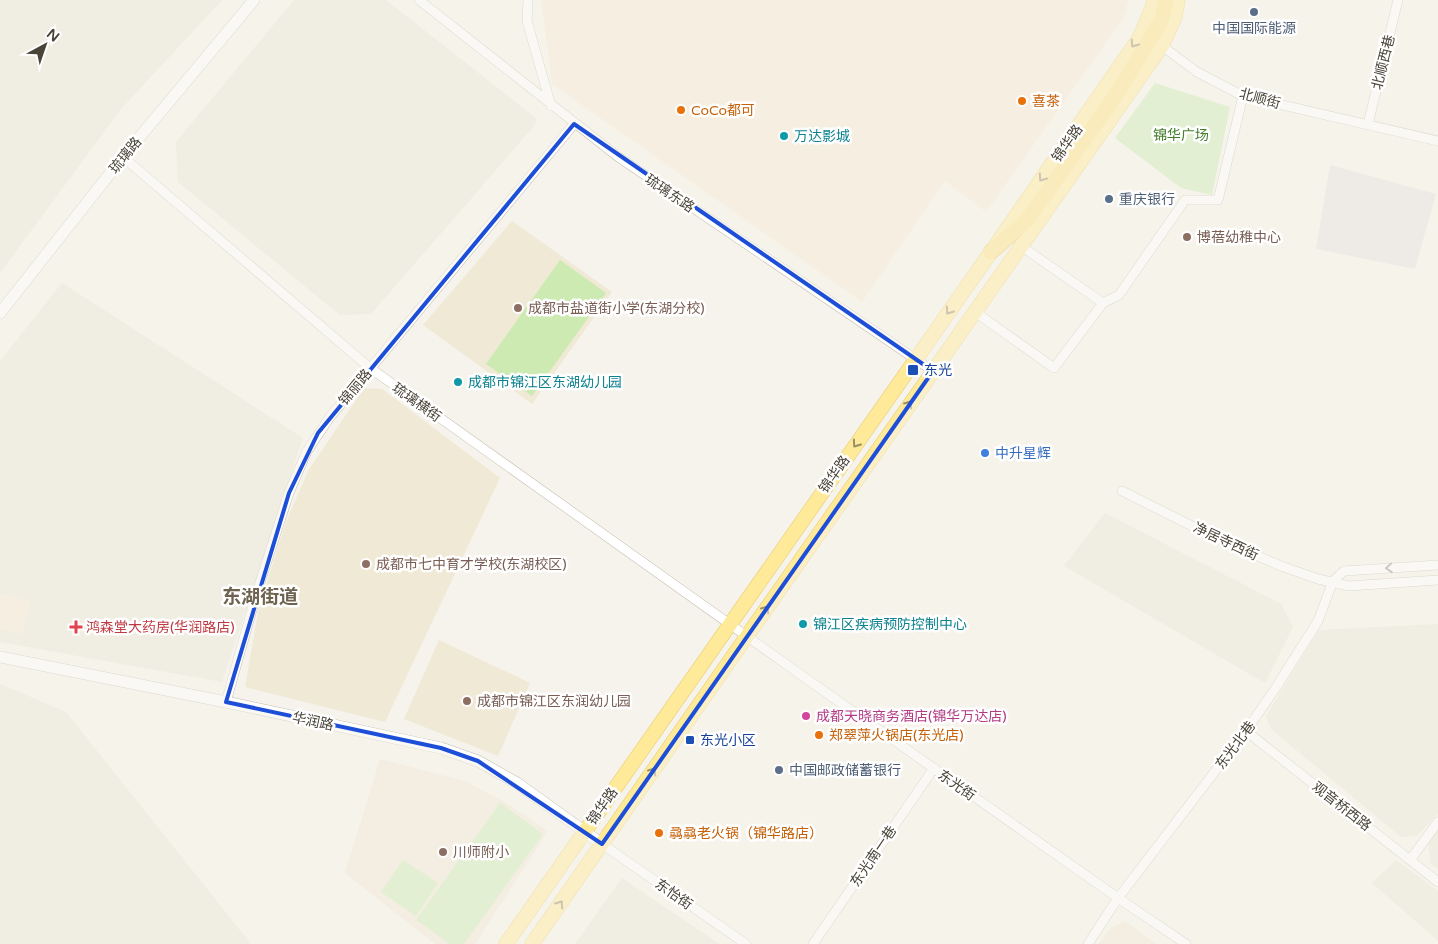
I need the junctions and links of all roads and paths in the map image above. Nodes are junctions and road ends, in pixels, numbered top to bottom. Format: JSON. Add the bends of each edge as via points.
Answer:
{"nodes":[{"id":1,"x":254,"y":0,"type":"edge"},
{"id":2,"x":418,"y":0,"type":"edge"},
{"id":3,"x":528,"y":0,"type":"edge"},
{"id":4,"x":1154,"y":0,"type":"edge"},
{"id":5,"x":1166,"y":0,"type":"edge"},
{"id":6,"x":1178,"y":0,"type":"edge"},
{"id":7,"x":1398,"y":0,"type":"edge"},
{"id":8,"x":1162,"y":46,"type":"junction"},
{"id":9,"x":1243,"y":96,"type":"junction"},
{"id":10,"x":551,"y":106,"type":"junction"},
{"id":11,"x":574,"y":124,"type":"junction"},
{"id":12,"x":1368,"y":124,"type":"junction"},
{"id":13,"x":1438,"y":141,"type":"edge"},
{"id":14,"x":123,"y":157,"type":"junction"},
{"id":15,"x":1021,"y":246,"type":"junction"},
{"id":16,"x":991,"y":252,"type":"junction"},
{"id":17,"x":1103,"y":303,"type":"junction"},
{"id":18,"x":0,"y":313,"type":"edge"},
{"id":19,"x":978,"y":314,"type":"dead end"},
{"id":20,"x":915,"y":359,"type":"junction"},
{"id":21,"x":370,"y":368,"type":"junction"},
{"id":22,"x":932,"y":371,"type":"junction"},
{"id":23,"x":1122,"y":491,"type":"dead end"},
{"id":24,"x":1438,"y":565,"type":"edge"},
{"id":25,"x":1438,"y":580,"type":"edge"},
{"id":26,"x":1333,"y":582,"type":"junction"},
{"id":27,"x":730,"y":624,"type":"junction"},
{"id":28,"x":747,"y":636,"type":"junction"},
{"id":29,"x":0,"y":656,"type":"edge"},
{"id":30,"x":226,"y":702,"type":"junction"},
{"id":31,"x":1246,"y":731,"type":"junction"},
{"id":32,"x":934,"y":768,"type":"junction"},
{"id":33,"x":1438,"y":822,"type":"edge"},
{"id":34,"x":584,"y":832,"type":"junction"},
{"id":35,"x":602,"y":844,"type":"junction"},
{"id":36,"x":1410,"y":860,"type":"junction"},
{"id":37,"x":1438,"y":882,"type":"edge"},
{"id":38,"x":1118,"y":898,"type":"junction"},
{"id":39,"x":506,"y":944,"type":"edge"},
{"id":40,"x":532,"y":944,"type":"edge"},
{"id":41,"x":746,"y":944,"type":"edge"},
{"id":42,"x":813,"y":944,"type":"edge"},
{"id":43,"x":1088,"y":944,"type":"edge"},
{"id":44,"x":1186,"y":944,"type":"edge"}],
"edges":[{"from":1,"to":14,"type":"street","name":"琉璃路"},
{"from":2,"to":10,"type":"street","name":"琉璃东路"},
{"from":3,"to":10,"type":"street","via":[[527,21]]},
{"from":4,"to":16,"type":"main road","name":"锦华路","one_way":true,"via":[[1140,37]]},
{"from":5,"to":16,"type":"highway","via":[[1162,19],[1116,95],[1027,220]]},
{"from":6,"to":8,"type":"main road","name":"锦华路","via":[[1175,17]]},
{"from":7,"to":12,"type":"street","name":"北顺西巷"},
{"from":8,"to":9,"type":"street","name":"北顺街","via":[[1197,72]]},
{"from":8,"to":15,"type":"main road","name":"锦华路"},
{"from":9,"to":12,"type":"street","name":"北顺街"},
{"from":9,"to":17,"type":"street","via":[[1218,200],[1185,200],[1119,295]]},
{"from":10,"to":11,"type":"street","name":"琉璃东路"},
{"from":11,"to":20,"type":"street","name":"琉璃东路"},
{"from":11,"to":21,"type":"street","name":"锦丽路"},
{"from":12,"to":13,"type":"street","name":"北顺街"},
{"from":14,"to":18,"type":"street","name":"琉璃路"},
{"from":14,"to":21,"type":"street","name":"琉璃横街"},
{"from":15,"to":17,"type":"street"},
{"from":15,"to":22,"type":"main road","name":"锦华路"},
{"from":16,"to":20,"type":"main road","name":"锦华路","one_way":true},
{"from":17,"to":19,"type":"street","via":[[1054,368]]},
{"from":20,"to":22,"type":"street","name":"琉璃东路"},
{"from":20,"to":27,"type":"main road","name":"锦华路","one_way":true},
{"from":21,"to":27,"type":"street","name":"琉璃横街"},
{"from":21,"to":30,"type":"street","name":"锦丽路","via":[[307,451],[289,493],[257,592]]},
{"from":28,"to":22,"type":"main road","name":"锦华路","one_way":true},
{"from":23,"to":26,"type":"street","name":"净居寺西街","via":[[1281,566]]},
{"from":24,"to":26,"type":"street","one_way":true,"via":[[1344,571]]},
{"from":25,"to":26,"type":"street","name":"净居寺西街","via":[[1349,586]]},
{"from":26,"to":31,"type":"street","name":"东光北巷","via":[[1318,621]]},
{"from":27,"to":28,"type":"street","name":"东光街"},
{"from":27,"to":34,"type":"main road","name":"锦华路"},
{"from":28,"to":32,"type":"street","name":"东光街"},
{"from":35,"to":28,"type":"main road","name":"锦华路","one_way":true},
{"from":29,"to":30,"type":"street","name":"华润路"},
{"from":30,"to":34,"type":"street","name":"华润路","via":[[441,748],[478,761],[517,783]]},
{"from":31,"to":36,"type":"street","name":"观音桥西路"},
{"from":31,"to":38,"type":"street","name":"东光北巷"},
{"from":32,"to":38,"type":"street","name":"东光街"},
{"from":32,"to":42,"type":"street","name":"东光南一巷"},
{"from":33,"to":36,"type":"street"},
{"from":34,"to":35,"type":"street","name":"华润路"},
{"from":34,"to":39,"type":"main road","name":"锦华路"},
{"from":40,"to":35,"type":"main road","name":"锦华路","one_way":true},
{"from":35,"to":41,"type":"street","name":"东怡街"},
{"from":36,"to":37,"type":"street","name":"观音桥西路"},
{"from":38,"to":43,"type":"street","name":"东光北巷"},
{"from":38,"to":44,"type":"street","name":"东光街"}]}
